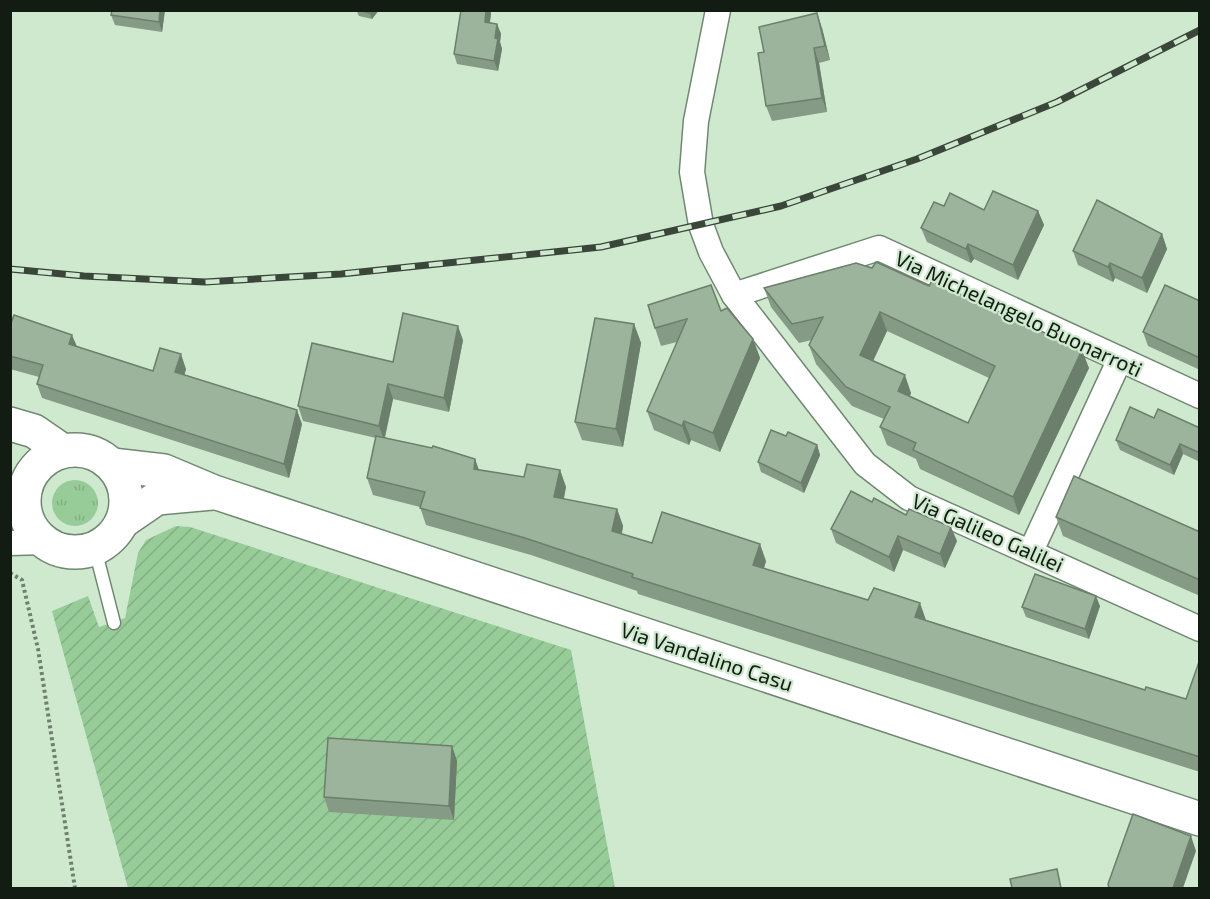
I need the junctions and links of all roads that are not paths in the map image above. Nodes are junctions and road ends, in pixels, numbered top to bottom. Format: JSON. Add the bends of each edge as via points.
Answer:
{"nodes":[{"id":1,"x":718,"y":10,"type":"edge"},
{"id":2,"x":729,"y":285,"type":"junction"},
{"id":3,"x":1120,"y":359,"type":"junction"},
{"id":4,"x":1200,"y":396,"type":"edge"},
{"id":5,"x":10,"y":424,"type":"edge"},
{"id":6,"x":10,"y":444,"type":"edge"},
{"id":7,"x":63,"y":451,"type":"junction"},
{"id":8,"x":112,"y":465,"type":"junction"},
{"id":9,"x":214,"y":492,"type":"junction"},
{"id":10,"x":22,"y":496,"type":"edge"},
{"id":11,"x":122,"y":522,"type":"junction"},
{"id":12,"x":44,"y":542,"type":"junction"},
{"id":13,"x":10,"y":543,"type":"edge"},
{"id":14,"x":95,"y":549,"type":"junction"},
{"id":15,"x":1030,"y":550,"type":"junction"},
{"id":16,"x":114,"y":622,"type":"dead end"},
{"id":17,"x":1200,"y":629,"type":"edge"},
{"id":18,"x":1200,"y":819,"type":"edge"}],
"edges":[{"from":1,"to":2,"type":"street","name":"Via Galileo Galilei","via":[[696,121],[692,171],[701,225]]},
{"from":2,"to":3,"type":"street","name":"Via Michelangelo Buonarroti","via":[[879,248]]},
{"from":2,"to":15,"type":"street","name":"Via Galileo Galilei","via":[[865,464],[909,498]]},
{"from":3,"to":4,"type":"street","name":"Via Michelangelo Buonarroti"},
{"from":3,"to":15,"type":"street"},
{"from":5,"to":7,"type":"main road","via":[[34,431]]},
{"from":6,"to":10,"type":"main road"},
{"from":7,"to":8,"type":"main road","via":[[98,454]]},
{"from":7,"to":10,"type":"main road","via":[[47,458]]},
{"from":8,"to":9,"type":"main road","name":"Via Vandalino Casu","via":[[164,471]]},
{"from":8,"to":11,"type":"main road","via":[[126,496]]},
{"from":9,"to":11,"type":"main road","name":"Via Vandalino Casu","via":[[157,498]]},
{"from":9,"to":18,"type":"main road","name":"Via Vandalino Casu"},
{"from":10,"to":12,"type":"main road","via":[[27,520]]},
{"from":11,"to":14,"type":"main road","via":[[109,541]]},
{"from":12,"to":13,"type":"street"},
{"from":12,"to":14,"type":"main road","via":[[63,551]]},
{"from":14,"to":16,"type":"lane"},
{"from":15,"to":17,"type":"street","name":"Via Galileo Galilei"}]}
